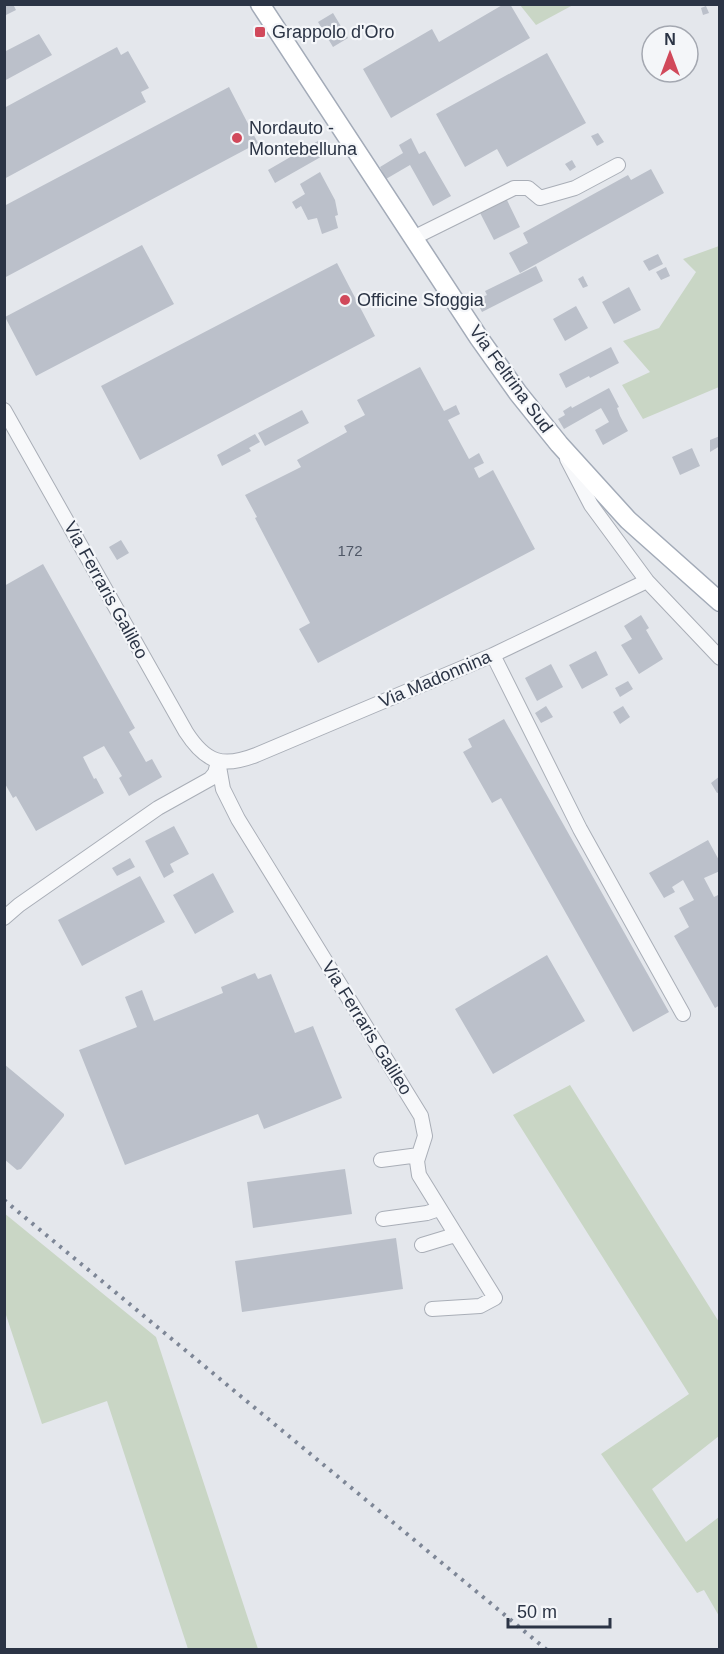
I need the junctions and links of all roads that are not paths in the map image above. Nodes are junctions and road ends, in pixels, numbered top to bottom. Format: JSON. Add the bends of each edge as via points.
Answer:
{"nodes":[{"id":1,"x":260,"y":4,"type":"edge"},
{"id":2,"x":618,"y":165,"type":"dead end"},
{"id":3,"x":413,"y":238,"type":"junction"},
{"id":4,"x":4,"y":410,"type":"edge"},
{"id":5,"x":559,"y":444,"type":"junction"},
{"id":6,"x":647,"y":581,"type":"junction"},
{"id":7,"x":720,"y":602,"type":"edge"},
{"id":8,"x":493,"y":655,"type":"junction"},
{"id":9,"x":720,"y":658,"type":"edge"},
{"id":10,"x":218,"y":761,"type":"junction"},
{"id":11,"x":4,"y":918,"type":"edge"},
{"id":12,"x":683,"y":1014,"type":"dead end"},
{"id":13,"x":419,"y":1155,"type":"junction"},
{"id":14,"x":381,"y":1160,"type":"dead end"},
{"id":15,"x":439,"y":1209,"type":"junction"},
{"id":16,"x":383,"y":1219,"type":"dead end"},
{"id":17,"x":455,"y":1235,"type":"junction"},
{"id":18,"x":422,"y":1245,"type":"dead end"},
{"id":19,"x":432,"y":1309,"type":"dead end"}],
"edges":[{"from":1,"to":3,"type":"main road","name":"Via Feltrina Sud"},
{"from":2,"to":3,"type":"street","via":[[575,188],[540,198],[528,189],[513,188]]},
{"from":3,"to":5,"type":"main road","name":"Via Feltrina Sud","via":[[497,364]]},
{"from":4,"to":10,"type":"street","name":"Via Ferraris Galileo","via":[[186,732],[200,750]]},
{"from":5,"to":6,"type":"street","via":[[591,505]]},
{"from":5,"to":7,"type":"main road","name":"Via Feltrina Sud","via":[[628,520]]},
{"from":6,"to":8,"type":"street","name":"Via Madonnina"},
{"from":6,"to":9,"type":"street"},
{"from":8,"to":10,"type":"street","name":"Via Madonnina","via":[[244,759]]},
{"from":8,"to":12,"type":"street","via":[[580,829]]},
{"from":10,"to":11,"type":"street","via":[[210,779],[158,808]]},
{"from":10,"to":13,"type":"street","name":"Via Ferraris Galileo","via":[[223,789],[238,819],[421,1116],[425,1136]]},
{"from":13,"to":14,"type":"street"},
{"from":13,"to":15,"type":"street","name":"Via Ferraris Galileo","via":[[418,1175]]},
{"from":15,"to":16,"type":"street"},
{"from":15,"to":17,"type":"street","name":"Via Ferraris Galileo"},
{"from":17,"to":18,"type":"street"},
{"from":17,"to":19,"type":"street","name":"Via Ferraris Galileo","via":[[495,1298],[480,1306]]}]}
